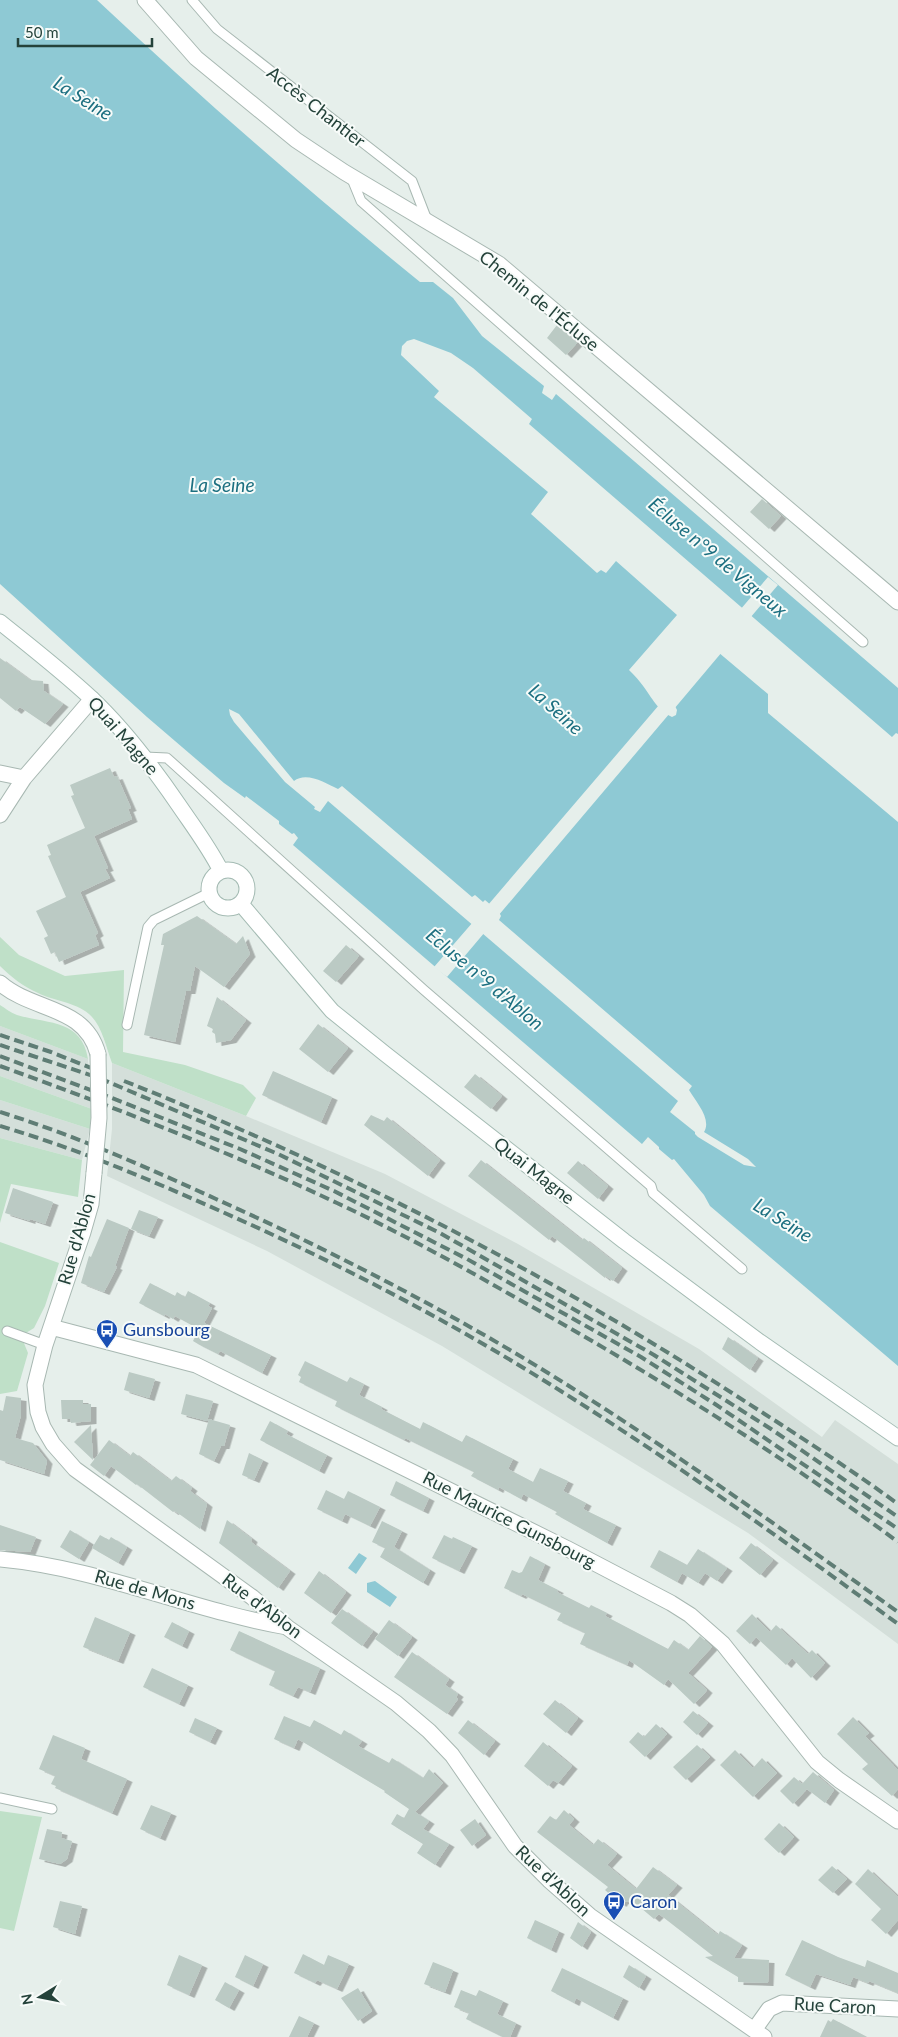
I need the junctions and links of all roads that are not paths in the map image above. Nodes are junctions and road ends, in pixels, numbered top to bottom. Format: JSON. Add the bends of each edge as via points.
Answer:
{"nodes":[{"id":1,"x":146,"y":0,"type":"edge"},
{"id":2,"x":192,"y":0,"type":"edge"},
{"id":3,"x":352,"y":177,"type":"junction"},
{"id":4,"x":428,"y":222,"type":"junction"},
{"id":5,"x":898,"y":602,"type":"edge"},
{"id":6,"x":0,"y":622,"type":"edge"},
{"id":7,"x":863,"y":642,"type":"dead end"},
{"id":8,"x":92,"y":699,"type":"junction"},
{"id":9,"x":145,"y":757,"type":"junction"},
{"id":10,"x":0,"y":772,"type":"edge"},
{"id":11,"x":24,"y":778,"type":"junction"},
{"id":12,"x":0,"y":815,"type":"edge"},
{"id":13,"x":221,"y":871,"type":"junction"},
{"id":14,"x":209,"y":893,"type":"junction"},
{"id":15,"x":241,"y":904,"type":"junction"},
{"id":16,"x":0,"y":983,"type":"edge"},
{"id":17,"x":126,"y":1025,"type":"dead end"},
{"id":18,"x":742,"y":1269,"type":"dead end"},
{"id":19,"x":51,"y":1327,"type":"junction"},
{"id":20,"x":7,"y":1331,"type":"dead end"},
{"id":21,"x":45,"y":1345,"type":"junction"},
{"id":22,"x":898,"y":1438,"type":"edge"},
{"id":23,"x":0,"y":1559,"type":"edge"},
{"id":24,"x":288,"y":1628,"type":"junction"},
{"id":25,"x":0,"y":1798,"type":"edge"},
{"id":26,"x":52,"y":1809,"type":"dead end"},
{"id":27,"x":898,"y":1821,"type":"edge"},
{"id":28,"x":898,"y":2009,"type":"edge"},
{"id":29,"x":759,"y":2034,"type":"edge"}],
"edges":[{"from":1,"to":3,"type":"street","name":"Chemin de l'Écluse","via":[[196,58],[296,140]]},
{"from":2,"to":4,"type":"lane","name":"Accès Chantier","via":[[217,29],[412,181]]},
{"from":3,"to":4,"type":"street","name":"Chemin de l'Écluse"},
{"from":3,"to":7,"type":"lane","via":[[361,200]]},
{"from":4,"to":5,"type":"street","name":"Chemin de l'Écluse","via":[[499,264]]},
{"from":6,"to":8,"type":"street","name":"Quai Magne"},
{"from":8,"to":9,"type":"street","name":"Quai Magne"},
{"from":8,"to":11,"type":"street"},
{"from":9,"to":13,"type":"street","name":"Quai Magne"},
{"from":9,"to":18,"type":"lane","via":[[167,758],[424,990]]},
{"from":10,"to":11,"type":"street"},
{"from":11,"to":12,"type":"street"},
{"from":13,"to":14,"type":"street","via":[[211,880]]},
{"from":13,"to":15,"type":"street","via":[[233,870],[243,877],[247,894]]},
{"from":14,"to":15,"type":"street","via":[[215,903],[225,908]]},
{"from":14,"to":17,"type":"lane","via":[[154,920],[148,927]]},
{"from":15,"to":22,"type":"street","name":"Quai Magne","via":[[332,1011],[624,1241],[760,1342]]},
{"from":16,"to":19,"type":"street","name":"Rue d'Ablon","bridge":true,"via":[[28,1001],[74,1019],[92,1038],[98,1054],[99,1118],[91,1204]]},
{"from":19,"to":21,"type":"street","name":"Rue d'Ablon"},
{"from":19,"to":27,"type":"street","name":"Rue Maurice Gunsbourg","via":[[196,1365],[558,1543],[671,1603],[723,1644],[817,1762]]},
{"from":20,"to":21,"type":"lane"},
{"from":21,"to":24,"type":"street","name":"Rue d'Ablon","via":[[35,1399],[43,1427],[63,1457],[252,1597]]},
{"from":23,"to":24,"type":"street","name":"Rue de Mons","via":[[97,1576],[250,1621]]},
{"from":24,"to":29,"type":"street","name":"Rue d'Ablon","via":[[396,1703],[429,1730],[452,1755],[515,1846],[590,1916]]},
{"from":25,"to":26,"type":"lane"},
{"from":28,"to":29,"type":"street","name":"Rue Caron","via":[[782,2003],[769,2009]]}]}
